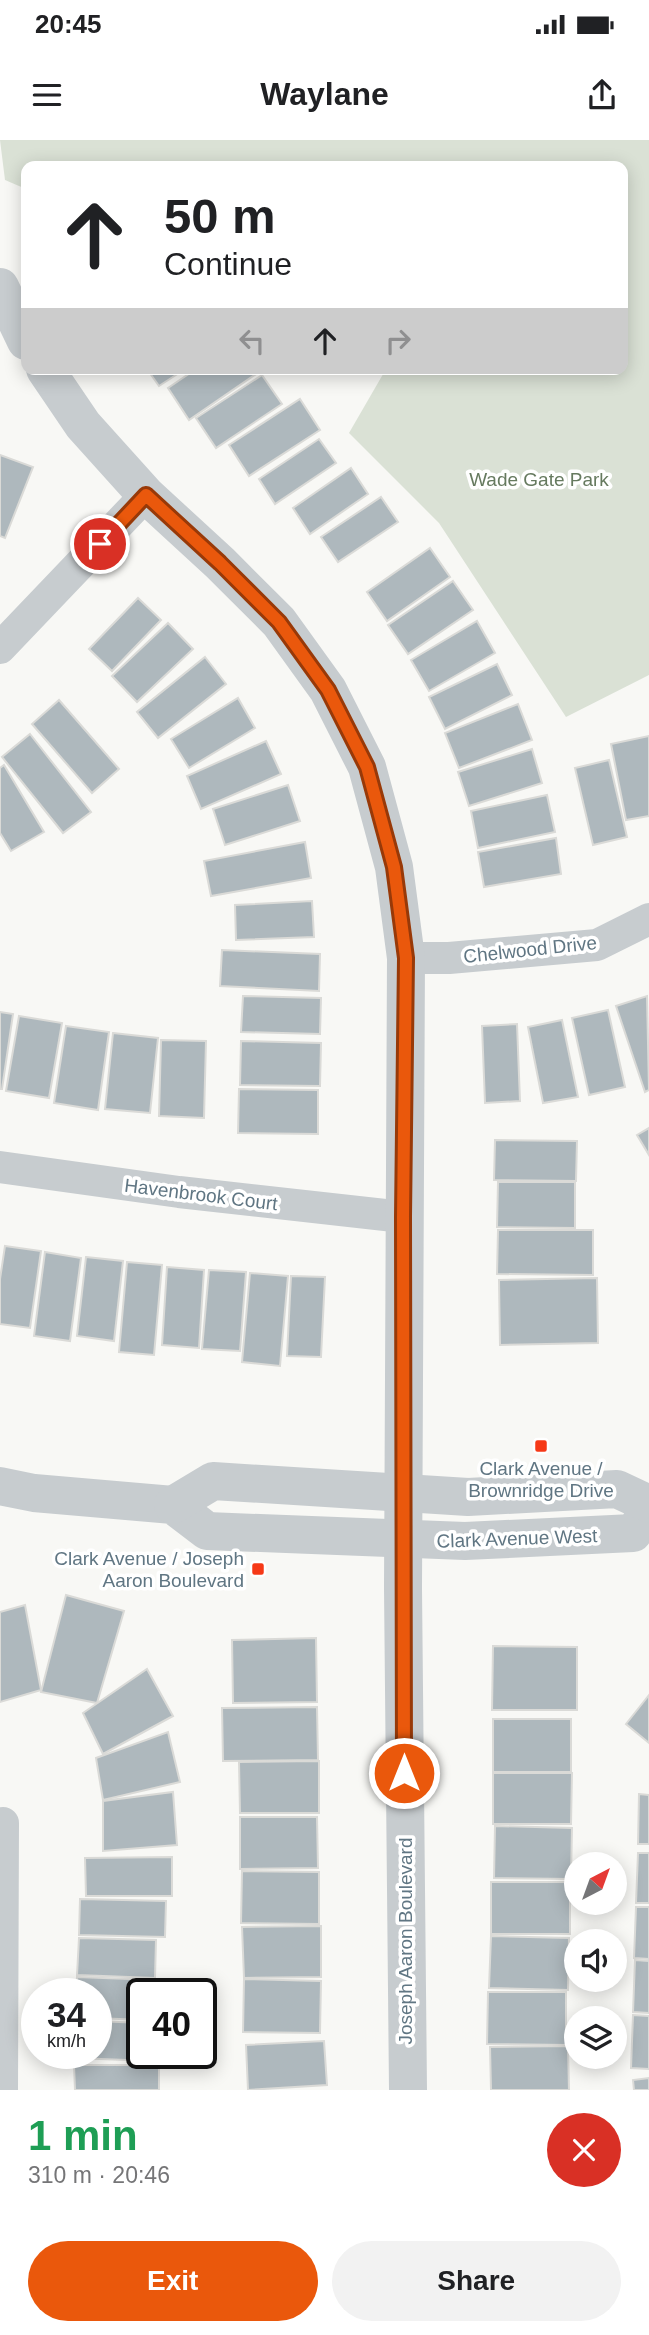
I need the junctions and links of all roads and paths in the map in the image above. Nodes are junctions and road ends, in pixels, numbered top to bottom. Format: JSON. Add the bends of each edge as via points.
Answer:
{"nodes":[{"id":1,"x":0,"y":287,"type":"edge"},
{"id":2,"x":21,"y":331,"type":"edge"},
{"id":3,"x":49,"y":375,"type":"edge"},
{"id":4,"x":146,"y":495,"type":"junction"},
{"id":5,"x":0,"y":648,"type":"edge"},
{"id":6,"x":649,"y":919,"type":"edge"},
{"id":7,"x":406,"y":958,"type":"junction"},
{"id":8,"x":0,"y":1167,"type":"edge"},
{"id":9,"x":403,"y":1217,"type":"junction"},
{"id":10,"x":0,"y":1486,"type":"edge"},
{"id":11,"x":404,"y":1494,"type":"junction"},
{"id":12,"x":649,"y":1503,"type":"edge"},
{"id":13,"x":173,"y":1505,"type":"junction"},
{"id":14,"x":649,"y":1512,"type":"edge"},
{"id":15,"x":404,"y":1541,"type":"junction"},
{"id":16,"x":3,"y":1823,"type":"dead end"},
{"id":17,"x":2,"y":2090,"type":"edge"},
{"id":18,"x":408,"y":2090,"type":"edge"}],
"edges":[{"from":1,"to":2,"type":"street"},
{"from":3,"to":4,"type":"street","name":"Joseph Aaron Boulevard","via":[[83,425]]},
{"from":4,"to":5,"type":"street"},
{"from":4,"to":7,"type":"street","name":"Joseph Aaron Boulevard","via":[[279,622],[328,690],[367,767],[394,867]]},
{"from":6,"to":7,"type":"street","name":"Chelwood Drive","via":[[597,945]]},
{"from":7,"to":9,"type":"street","name":"Joseph Aaron Boulevard"},
{"from":8,"to":9,"type":"street","name":"Havenbrook Court"},
{"from":9,"to":11,"type":"street","name":"Joseph Aaron Boulevard"},
{"from":10,"to":13,"type":"street"},
{"from":11,"to":12,"type":"street","via":[[481,1497],[617,1489]]},
{"from":11,"to":13,"type":"street","via":[[213,1481]]},
{"from":11,"to":15,"type":"street","name":"Joseph Aaron Boulevard"},
{"from":13,"to":15,"type":"street","name":"Clark Avenue West","via":[[207,1531]]},
{"from":14,"to":15,"type":"street","name":"Clark Avenue West","via":[[633,1534]]},
{"from":15,"to":18,"type":"street","name":"Joseph Aaron Boulevard"},
{"from":16,"to":17,"type":"street"}]}
